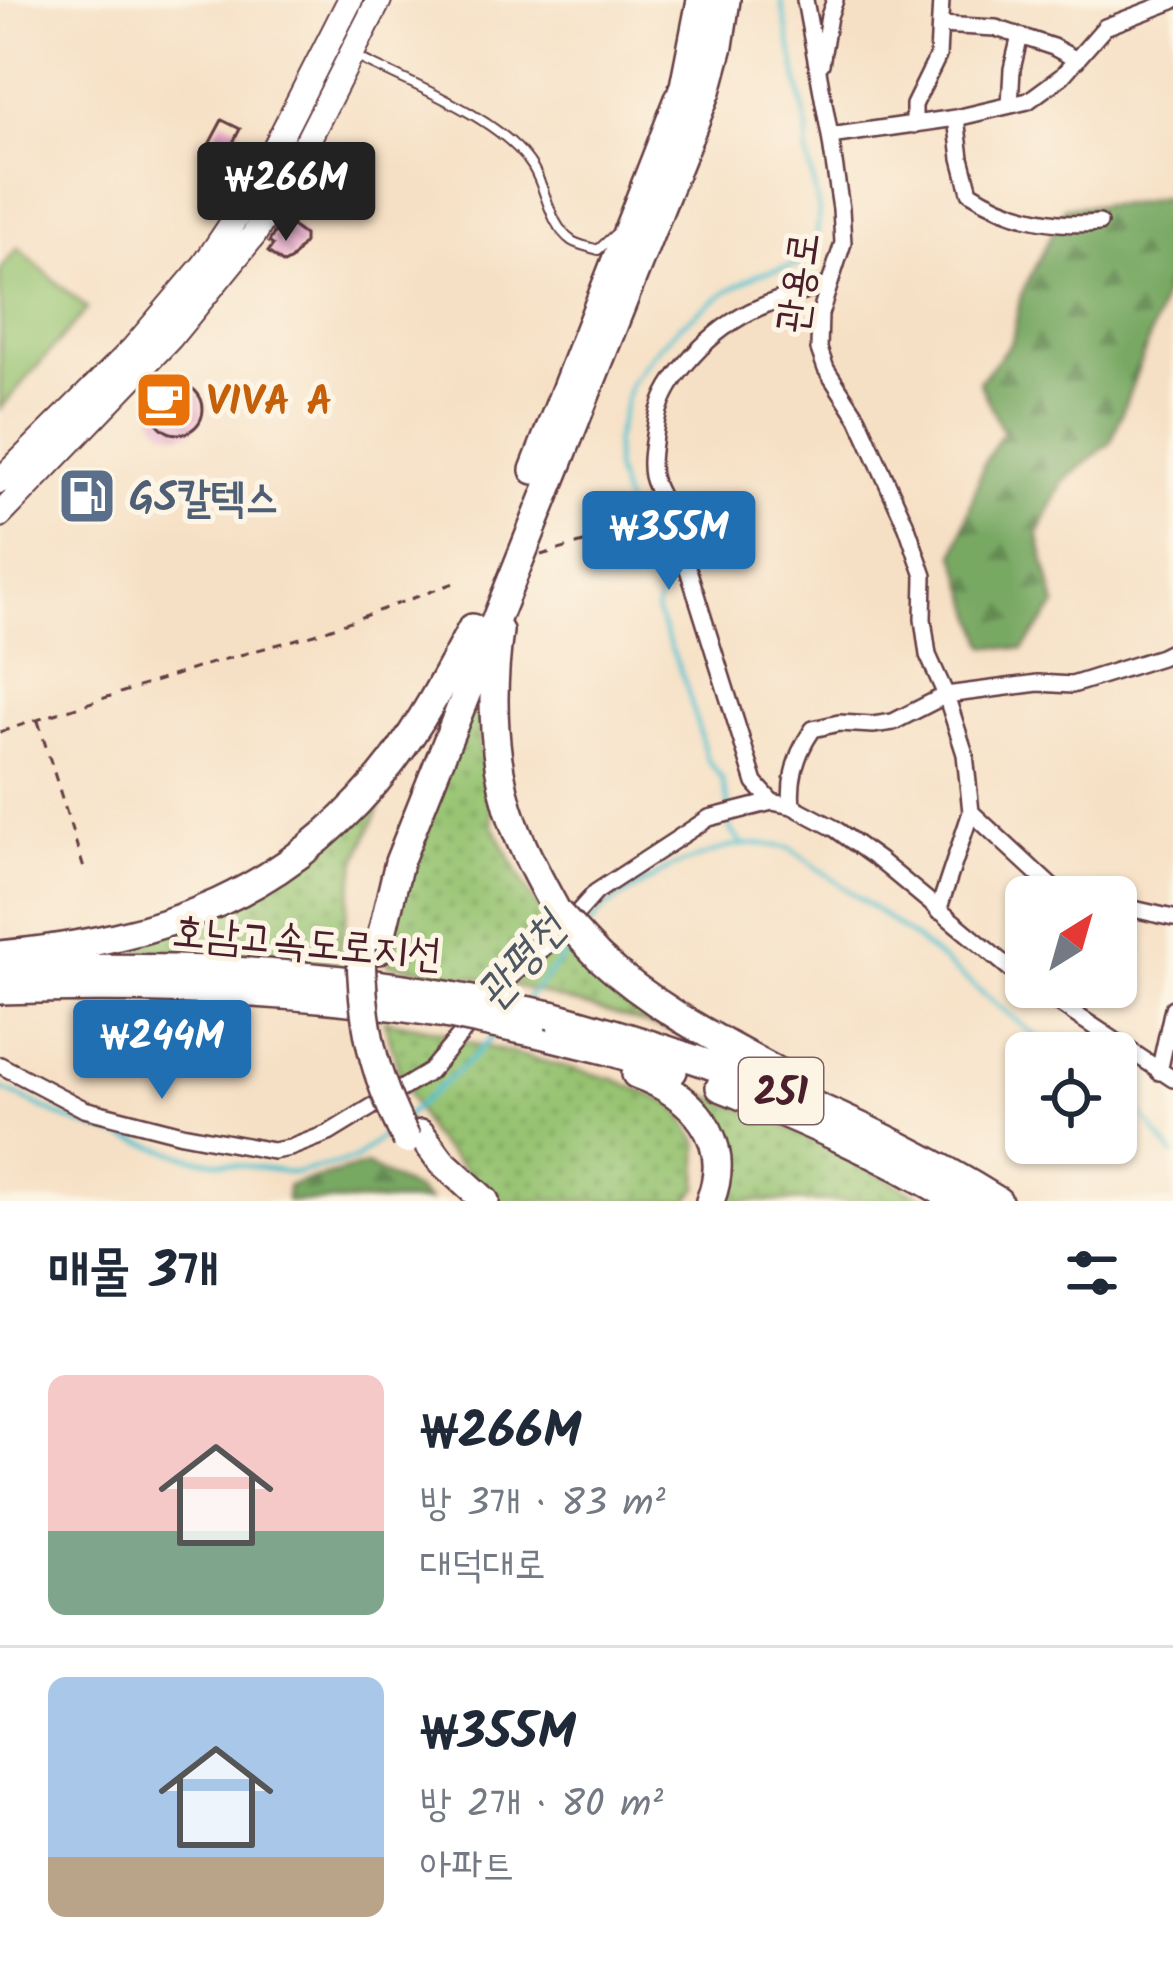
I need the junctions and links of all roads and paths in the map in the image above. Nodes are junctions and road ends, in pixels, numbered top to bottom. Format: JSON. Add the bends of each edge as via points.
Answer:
{"nodes":[{"id":1,"x":350,"y":0,"type":"edge"},
{"id":2,"x":379,"y":0,"type":"edge"},
{"id":3,"x":701,"y":0,"type":"edge"},
{"id":4,"x":726,"y":0,"type":"edge"},
{"id":5,"x":941,"y":0,"type":"edge"},
{"id":6,"x":1173,"y":2,"type":"edge"},
{"id":7,"x":806,"y":8,"type":"edge"},
{"id":8,"x":832,"y":8,"type":"edge"},
{"id":9,"x":940,"y":25,"type":"junction"},
{"id":10,"x":1020,"y":36,"type":"junction"},
{"id":11,"x":352,"y":54,"type":"junction"},
{"id":12,"x":1077,"y":60,"type":"junction"},
{"id":13,"x":820,"y":91,"type":"junction"},
{"id":14,"x":1010,"y":105,"type":"junction"},
{"id":15,"x":956,"y":118,"type":"junction"},
{"id":16,"x":914,"y":125,"type":"junction"},
{"id":17,"x":830,"y":136,"type":"junction"},
{"id":18,"x":632,"y":217,"type":"junction"},
{"id":19,"x":1099,"y":223,"type":"dead end"},
{"id":20,"x":829,"y":285,"type":"junction"},
{"id":21,"x":0,"y":481,"type":"edge"},
{"id":22,"x":0,"y":515,"type":"edge"},
{"id":23,"x":660,"y":521,"type":"dead end"},
{"id":24,"x":536,"y":557,"type":"dead end"},
{"id":25,"x":510,"y":580,"type":"junction"},
{"id":26,"x":454,"y":583,"type":"dead end"},
{"id":27,"x":472,"y":628,"type":"junction"},
{"id":28,"x":1173,"y":651,"type":"edge"},
{"id":29,"x":946,"y":695,"type":"junction"},
{"id":30,"x":38,"y":719,"type":"junction"},
{"id":31,"x":0,"y":732,"type":"edge"},
{"id":32,"x":766,"y":804,"type":"junction"},
{"id":33,"x":792,"y":806,"type":"junction"},
{"id":34,"x":971,"y":812,"type":"junction"},
{"id":35,"x":85,"y":872,"type":"dead end"},
{"id":36,"x":1040,"y":876,"type":"edge"},
{"id":37,"x":1137,"y":910,"type":"edge"},
{"id":38,"x":938,"y":911,"type":"junction"},
{"id":39,"x":1173,"y":918,"type":"edge"},
{"id":40,"x":370,"y":949,"type":"junction"},
{"id":41,"x":0,"y":956,"type":"edge"},
{"id":42,"x":1005,"y":965,"type":"edge"},
{"id":43,"x":0,"y":970,"type":"edge"},
{"id":44,"x":0,"y":990,"type":"edge"},
{"id":45,"x":1066,"y":1008,"type":"edge"},
{"id":46,"x":1173,"y":1008,"type":"edge"},
{"id":47,"x":445,"y":1013,"type":"junction"},
{"id":48,"x":535,"y":1031,"type":"junction"},
{"id":49,"x":0,"y":1065,"type":"edge"},
{"id":50,"x":1166,"y":1075,"type":"edge"},
{"id":51,"x":414,"y":1137,"type":"junction"},
{"id":52,"x":948,"y":1170,"type":"junction"},
{"id":53,"x":459,"y":1201,"type":"edge"},
{"id":54,"x":485,"y":1201,"type":"edge"},
{"id":55,"x":710,"y":1201,"type":"edge"},
{"id":56,"x":958,"y":1201,"type":"edge"},
{"id":57,"x":998,"y":1201,"type":"edge"}],
"edges":[{"from":1,"to":21,"type":"main road","via":[[251,195],[205,264],[133,349]]},
{"from":2,"to":11,"type":"main road"},
{"from":3,"to":18,"type":"highway","via":[[684,86]]},
{"from":4,"to":25,"type":"highway","via":[[707,92]]},
{"from":5,"to":9,"type":"street"},
{"from":6,"to":12,"type":"street","via":[[1106,27]]},
{"from":7,"to":8,"type":"street"},
{"from":7,"to":13,"type":"street","name":"관용로"},
{"from":8,"to":13,"type":"street"},
{"from":9,"to":10,"type":"street"},
{"from":9,"to":16,"type":"street"},
{"from":10,"to":12,"type":"street"},
{"from":10,"to":14,"type":"street"},
{"from":11,"to":18,"type":"lane","via":[[514,141],[573,242],[598,250]]},
{"from":11,"to":22,"type":"main road","via":[[254,235],[170,338]]},
{"from":12,"to":14,"type":"street","via":[[1042,94]]},
{"from":13,"to":17,"type":"street","name":"관용로"},
{"from":14,"to":15,"type":"street"},
{"from":15,"to":16,"type":"street"},
{"from":15,"to":19,"type":"street","via":[[970,192],[1016,217]]},
{"from":16,"to":17,"type":"street"},
{"from":17,"to":20,"type":"street","name":"관용로","via":[[843,243]]},
{"from":18,"to":27,"type":"highway"},
{"from":20,"to":29,"type":"street","name":"관용로","via":[[819,350],[907,527],[924,576],[928,656]]},
{"from":20,"to":32,"type":"street","via":[[735,317],[713,333],[668,385],[652,451],[652,476]]},
{"from":23,"to":24,"type":"path"},
{"from":25,"to":40,"type":"highway"},
{"from":25,"to":52,"type":"highway","bridge":true,"via":[[495,673],[499,766],[514,826],[557,912],[665,1009]]},
{"from":26,"to":30,"type":"path"},
{"from":27,"to":40,"type":"highway","via":[[386,855]]},
{"from":27,"to":41,"type":"highway","via":[[385,771],[274,874],[154,929]]},
{"from":28,"to":29,"type":"street","via":[[1072,685]]},
{"from":29,"to":33,"type":"street","via":[[893,722],[813,729],[798,751]]},
{"from":29,"to":34,"type":"street","name":"관용로","via":[[965,754]]},
{"from":30,"to":31,"type":"path"},
{"from":30,"to":35,"type":"path"},
{"from":32,"to":33,"type":"street"},
{"from":32,"to":49,"type":"street","via":[[709,818],[596,892],[429,1072],[290,1148],[273,1151],[85,1109]]},
{"from":33,"to":38,"type":"street","via":[[880,861]]},
{"from":34,"to":36,"type":"street"},
{"from":34,"to":38,"type":"street"},
{"from":37,"to":39,"type":"street"},
{"from":38,"to":42,"type":"street"},
{"from":40,"to":51,"type":"highway","bridge":true,"via":[[362,1003],[370,1049],[387,1101]]},
{"from":43,"to":47,"type":"highway","name":"호남고속도로지선","number":"251","via":[[328,977]]},
{"from":44,"to":47,"type":"highway","name":"호남고속도로지선","via":[[283,993],[307,1005]]},
{"from":45,"to":50,"type":"street"},
{"from":46,"to":50,"type":"street"},
{"from":47,"to":48,"type":"highway"},
{"from":47,"to":48,"type":"highway","name":"호남고속도로지선","number":"251","bridge":true},
{"from":48,"to":52,"type":"highway","name":"호남고속도로지선","number":"251","via":[[708,1062]]},
{"from":48,"to":55,"type":"highway","via":[[659,1082],[689,1104],[714,1143]]},
{"from":48,"to":56,"type":"highway","name":"호남고속도로지선","number":"251","via":[[700,1079],[790,1115]]},
{"from":51,"to":53,"type":"highway","via":[[429,1170]]},
{"from":51,"to":54,"type":"highway"},
{"from":52,"to":57,"type":"highway","name":"호남고속도로지선","number":"251"}]}
